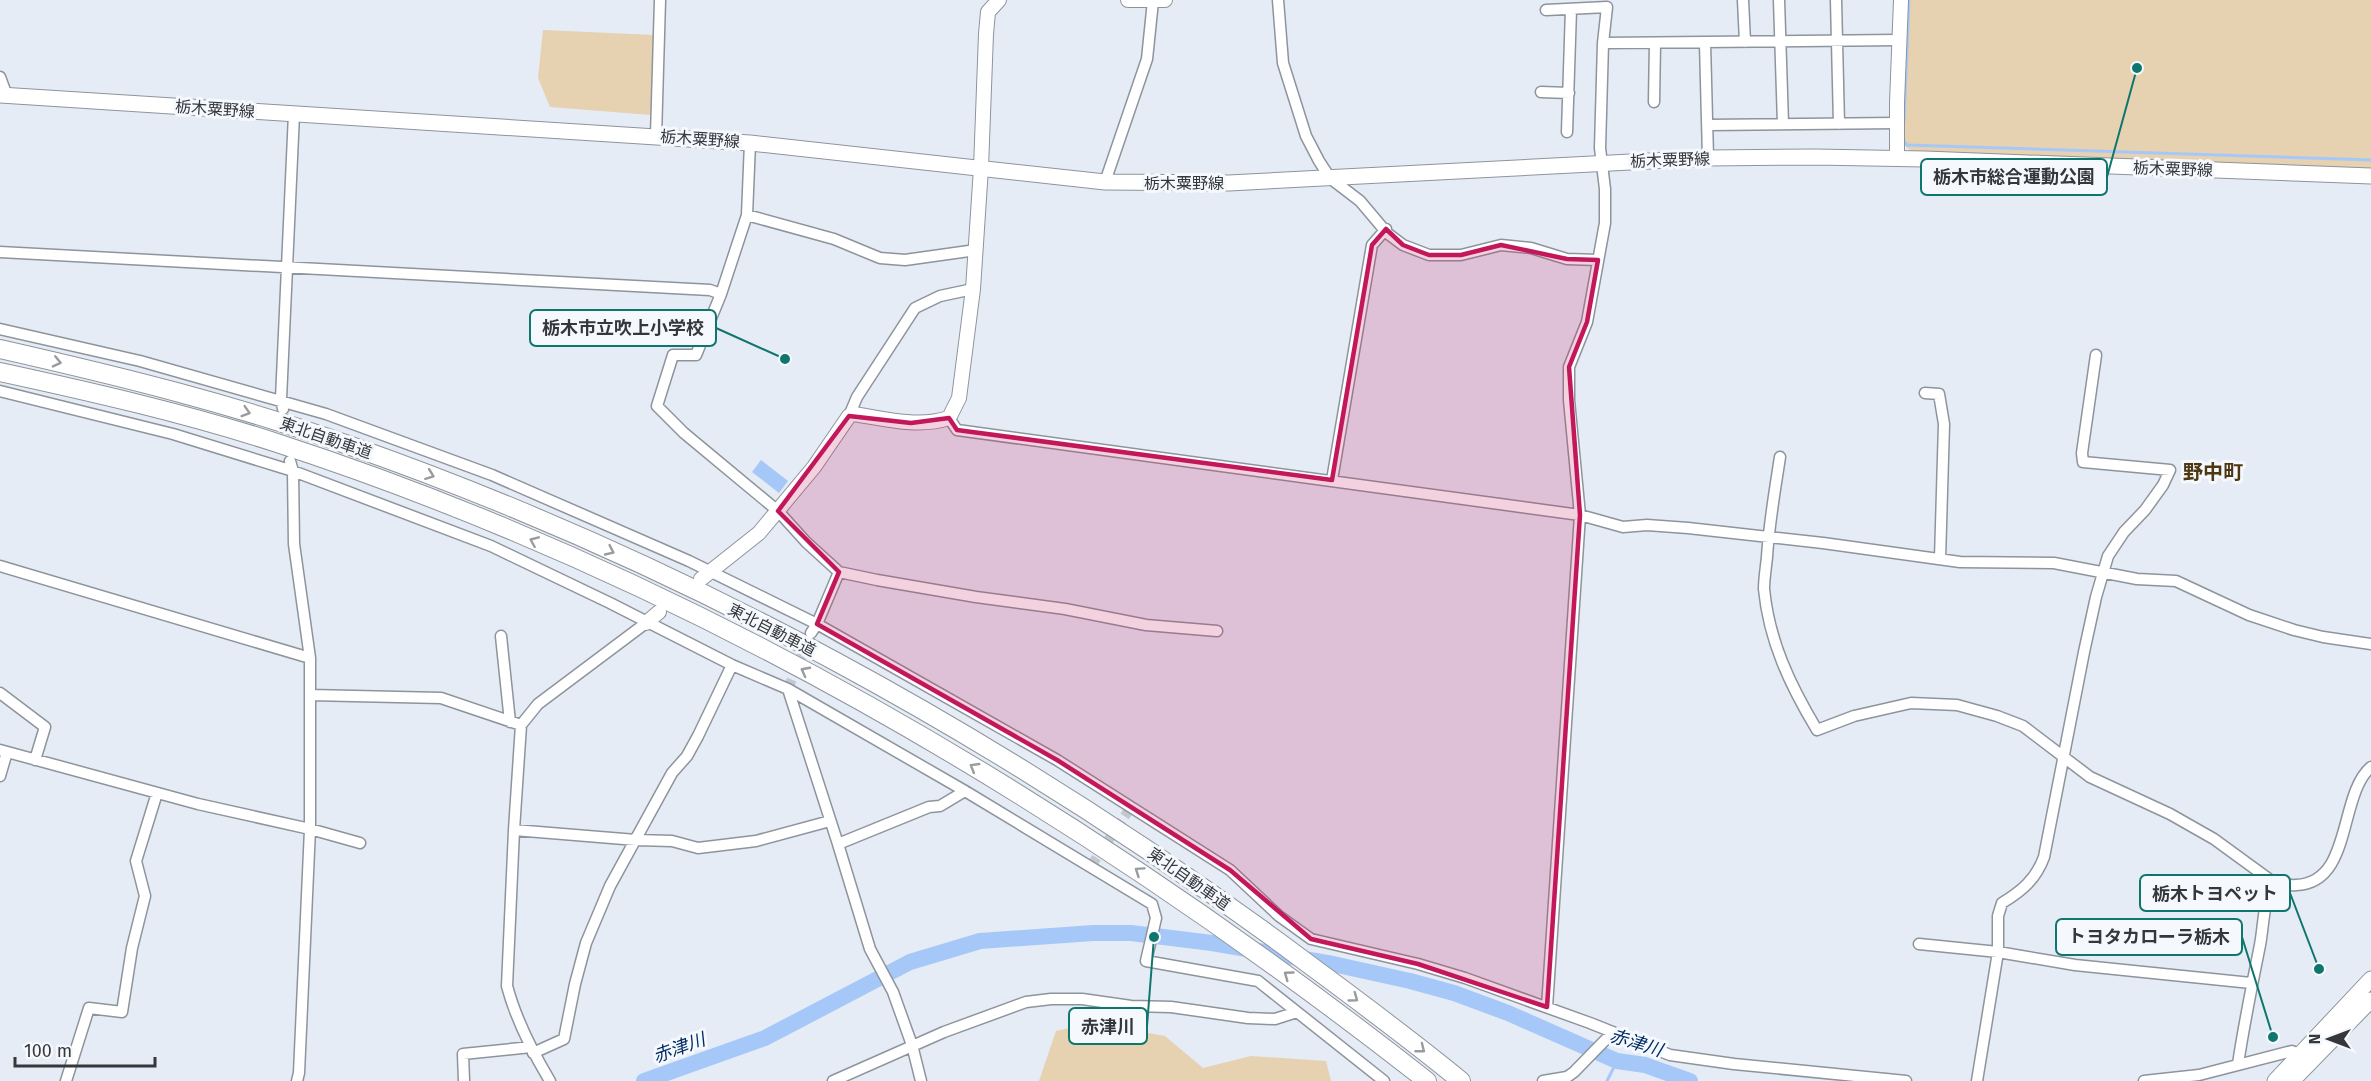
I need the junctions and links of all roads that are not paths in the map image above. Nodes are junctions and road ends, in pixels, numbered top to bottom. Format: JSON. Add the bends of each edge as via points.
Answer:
{"nodes":[{"id":1,"x":660,"y":0,"type":"edge"},
{"id":2,"x":1128,"y":0,"type":"edge"},
{"id":3,"x":1278,"y":0,"type":"edge"},
{"id":4,"x":1743,"y":0,"type":"edge"},
{"id":5,"x":1779,"y":0,"type":"edge"},
{"id":6,"x":1836,"y":0,"type":"edge"},
{"id":7,"x":1901,"y":0,"type":"edge"},
{"id":8,"x":997,"y":1,"type":"edge"},
{"id":9,"x":1159,"y":1,"type":"edge"},
{"id":10,"x":1608,"y":3,"type":"edge"},
{"id":11,"x":1571,"y":9,"type":"junction"},
{"id":12,"x":1546,"y":10,"type":"dead end"},
{"id":13,"x":1899,"y":40,"type":"junction"},
{"id":14,"x":1745,"y":42,"type":"junction"},
{"id":15,"x":1779,"y":42,"type":"junction"},
{"id":16,"x":1836,"y":42,"type":"junction"},
{"id":17,"x":1604,"y":43,"type":"junction"},
{"id":18,"x":1655,"y":43,"type":"junction"},
{"id":19,"x":1705,"y":43,"type":"junction"},
{"id":20,"x":0,"y":77,"type":"edge"},
{"id":21,"x":1541,"y":92,"type":"dead end"},
{"id":22,"x":1569,"y":93,"type":"junction"},
{"id":23,"x":3,"y":95,"type":"edge"},
{"id":24,"x":1654,"y":102,"type":"dead end"},
{"id":25,"x":294,"y":114,"type":"junction"},
{"id":26,"x":1897,"y":123,"type":"junction"},
{"id":27,"x":1782,"y":124,"type":"junction"},
{"id":28,"x":1839,"y":124,"type":"junction"},
{"id":29,"x":1708,"y":125,"type":"junction"},
{"id":30,"x":1568,"y":132,"type":"dead end"},
{"id":31,"x":656,"y":136,"type":"junction"},
{"id":32,"x":750,"y":143,"type":"junction"},
{"id":33,"x":1708,"y":158,"type":"junction"},
{"id":34,"x":1897,"y":158,"type":"junction"},
{"id":35,"x":1602,"y":163,"type":"junction"},
{"id":36,"x":981,"y":168,"type":"junction"},
{"id":37,"x":2371,"y":176,"type":"edge"},
{"id":38,"x":1330,"y":177,"type":"junction"},
{"id":39,"x":1106,"y":182,"type":"junction"},
{"id":40,"x":747,"y":215,"type":"junction"},
{"id":41,"x":1386,"y":229,"type":"junction"},
{"id":42,"x":976,"y":250,"type":"junction"},
{"id":43,"x":0,"y":252,"type":"edge"},
{"id":44,"x":1598,"y":261,"type":"junction"},
{"id":45,"x":286,"y":268,"type":"junction"},
{"id":46,"x":973,"y":289,"type":"junction"},
{"id":47,"x":722,"y":294,"type":"junction"},
{"id":48,"x":0,"y":329,"type":"edge"},
{"id":49,"x":0,"y":350,"type":"edge"},
{"id":50,"x":2096,"y":355,"type":"dead end"},
{"id":51,"x":0,"y":372,"type":"edge"},
{"id":52,"x":0,"y":391,"type":"edge"},
{"id":53,"x":1925,"y":393,"type":"dead end"},
{"id":54,"x":282,"y":404,"type":"junction"},
{"id":55,"x":849,"y":416,"type":"junction"},
{"id":56,"x":949,"y":418,"type":"junction"},
{"id":57,"x":1780,"y":457,"type":"dead end"},
{"id":58,"x":292,"y":466,"type":"junction"},
{"id":59,"x":1332,"y":480,"type":"junction"},
{"id":60,"x":778,"y":511,"type":"junction"},
{"id":61,"x":1580,"y":515,"type":"junction"},
{"id":62,"x":1768,"y":537,"type":"junction"},
{"id":63,"x":1940,"y":559,"type":"junction"},
{"id":64,"x":0,"y":566,"type":"edge"},
{"id":65,"x":839,"y":572,"type":"junction"},
{"id":66,"x":2103,"y":574,"type":"junction"},
{"id":67,"x":706,"y":575,"type":"junction"},
{"id":68,"x":659,"y":612,"type":"dead end"},
{"id":69,"x":646,"y":623,"type":"junction"},
{"id":70,"x":814,"y":628,"type":"junction"},
{"id":71,"x":1216,"y":631,"type":"dead end"},
{"id":72,"x":501,"y":636,"type":"dead end"},
{"id":73,"x":2371,"y":644,"type":"edge"},
{"id":74,"x":310,"y":658,"type":"junction"},
{"id":75,"x":732,"y":665,"type":"junction"},
{"id":76,"x":788,"y":689,"type":"junction"},
{"id":77,"x":0,"y":693,"type":"edge"},
{"id":78,"x":310,"y":695,"type":"junction"},
{"id":79,"x":516,"y":723,"type":"junction"},
{"id":80,"x":3,"y":751,"type":"edge"},
{"id":81,"x":2063,"y":756,"type":"junction"},
{"id":82,"x":36,"y":760,"type":"junction"},
{"id":83,"x":2370,"y":769,"type":"edge"},
{"id":84,"x":0,"y":776,"type":"edge"},
{"id":85,"x":965,"y":791,"type":"junction"},
{"id":86,"x":158,"y":793,"type":"junction"},
{"id":87,"x":830,"y":821,"type":"junction"},
{"id":88,"x":310,"y":829,"type":"junction"},
{"id":89,"x":514,"y":830,"type":"junction"},
{"id":90,"x":636,"y":840,"type":"junction"},
{"id":91,"x":360,"y":843,"type":"dead end"},
{"id":92,"x":838,"y":844,"type":"junction"},
{"id":93,"x":2273,"y":882,"type":"junction"},
{"id":94,"x":1919,"y":944,"type":"dead end"},
{"id":95,"x":1998,"y":952,"type":"junction"},
{"id":96,"x":2371,"y":979,"type":"edge"},
{"id":97,"x":2251,"y":983,"type":"junction"},
{"id":98,"x":2371,"y":1000,"type":"edge"},
{"id":99,"x":1547,"y":1007,"type":"junction"},
{"id":100,"x":1297,"y":1012,"type":"junction"},
{"id":101,"x":1613,"y":1032,"type":"junction"},
{"id":102,"x":912,"y":1045,"type":"junction"},
{"id":103,"x":532,"y":1050,"type":"junction"},
{"id":104,"x":2306,"y":1058,"type":"junction"},
{"id":105,"x":2238,"y":1064,"type":"junction"},
{"id":106,"x":66,"y":1081,"type":"edge"},
{"id":107,"x":297,"y":1081,"type":"edge"},
{"id":108,"x":464,"y":1081,"type":"edge"},
{"id":109,"x":548,"y":1081,"type":"edge"},
{"id":110,"x":833,"y":1081,"type":"edge"},
{"id":111,"x":921,"y":1081,"type":"edge"},
{"id":112,"x":1384,"y":1081,"type":"edge"},
{"id":113,"x":1427,"y":1081,"type":"edge"},
{"id":114,"x":1461,"y":1081,"type":"edge"},
{"id":115,"x":1543,"y":1081,"type":"edge"},
{"id":116,"x":1905,"y":1081,"type":"edge"},
{"id":117,"x":1977,"y":1081,"type":"edge"},
{"id":118,"x":2144,"y":1081,"type":"edge"},
{"id":119,"x":2275,"y":1081,"type":"edge"},
{"id":120,"x":2292,"y":1081,"type":"edge"}],
"edges":[{"from":1,"to":31,"type":"street"},
{"from":2,"to":9,"type":"street"},
{"from":3,"to":38,"type":"street","via":[[1283,63],[1290,90],[1306,136]]},
{"from":4,"to":14,"type":"street"},
{"from":5,"to":15,"type":"street"},
{"from":6,"to":16,"type":"street"},
{"from":7,"to":13,"type":"street"},
{"from":8,"to":36,"type":"street","via":[[988,12]]},
{"from":9,"to":39,"type":"street","via":[[1147,59]]},
{"from":10,"to":11,"type":"street"},
{"from":10,"to":17,"type":"street"},
{"from":11,"to":12,"type":"street"},
{"from":11,"to":22,"type":"street"},
{"from":13,"to":16,"type":"street"},
{"from":13,"to":26,"type":"street"},
{"from":14,"to":15,"type":"street"},
{"from":14,"to":19,"type":"street"},
{"from":15,"to":16,"type":"street"},
{"from":15,"to":27,"type":"street"},
{"from":16,"to":28,"type":"street"},
{"from":17,"to":18,"type":"street"},
{"from":17,"to":35,"type":"street"},
{"from":18,"to":19,"type":"street"},
{"from":18,"to":24,"type":"street"},
{"from":19,"to":29,"type":"street"},
{"from":20,"to":23,"type":"street"},
{"from":21,"to":22,"type":"street"},
{"from":22,"to":30,"type":"street"},
{"from":23,"to":25,"type":"main road","name":"栃木粟野線"},
{"from":25,"to":31,"type":"main road","name":"栃木粟野線"},
{"from":25,"to":45,"type":"street"},
{"from":26,"to":28,"type":"street"},
{"from":26,"to":34,"type":"street"},
{"from":27,"to":28,"type":"street"},
{"from":27,"to":29,"type":"street"},
{"from":29,"to":33,"type":"street"},
{"from":31,"to":32,"type":"main road","name":"栃木粟野線"},
{"from":32,"to":36,"type":"main road","name":"栃木粟野線"},
{"from":32,"to":40,"type":"street"},
{"from":33,"to":34,"type":"main road","name":"栃木粟野線"},
{"from":33,"to":35,"type":"main road","name":"栃木粟野線"},
{"from":34,"to":37,"type":"main road","name":"栃木粟野線"},
{"from":35,"to":38,"type":"main road","name":"栃木粟野線"},
{"from":35,"to":44,"type":"street","via":[[1605,223]]},
{"from":36,"to":39,"type":"main road","name":"栃木粟野線"},
{"from":36,"to":42,"type":"street"},
{"from":38,"to":39,"type":"main road","name":"栃木粟野線","via":[[1179,184]]},
{"from":38,"to":41,"type":"street"},
{"from":40,"to":42,"type":"street","via":[[834,239],[880,258],[905,260]]},
{"from":40,"to":47,"type":"street"},
{"from":41,"to":44,"type":"street","via":[[1403,245],[1429,255],[1461,255],[1501,245],[1531,248],[1567,259]]},
{"from":41,"to":59,"type":"street","via":[[1372,245]]},
{"from":42,"to":46,"type":"street"},
{"from":43,"to":45,"type":"street"},
{"from":44,"to":61,"type":"street","via":[[1587,322],[1569,367]]},
{"from":45,"to":47,"type":"street","via":[[711,290]]},
{"from":45,"to":54,"type":"street"},
{"from":46,"to":55,"type":"street","via":[[940,296],[915,309]]},
{"from":46,"to":56,"type":"street","via":[[959,398]]},
{"from":47,"to":60,"type":"street","via":[[696,355],[673,355],[657,406]]},
{"from":48,"to":54,"type":"street","via":[[140,361]]},
{"from":49,"to":114,"type":"highway","name":"東北自動車道","one_way":true,"via":[[119,376],[268,418],[401,464],[583,538],[783,635],[990,751],[1121,832],[1382,1018]]},
{"from":50,"to":66,"type":"street","via":[[2083,462],[2170,470],[2145,510],[2108,556]]},
{"from":113,"to":51,"type":"highway","name":"東北自動車道","one_way":true,"via":[[1188,903],[1027,798],[859,700],[736,635],[575,558],[395,484],[272,442],[144,405]]},
{"from":52,"to":58,"type":"street","via":[[79,408]]},
{"from":53,"to":63,"type":"street","via":[[1939,394],[1944,424]]},
{"from":54,"to":67,"type":"street","via":[[392,437],[492,475],[627,533]]},
{"from":55,"to":56,"type":"street","via":[[911,423]]},
{"from":55,"to":60,"type":"street"},
{"from":56,"to":59,"type":"street","via":[[957,430]]},
{"from":57,"to":62,"type":"street"},
{"from":58,"to":69,"type":"street","via":[[491,546]]},
{"from":58,"to":74,"type":"street","via":[[294,544]]},
{"from":59,"to":61,"type":"street"},
{"from":60,"to":65,"type":"street"},
{"from":60,"to":67,"type":"street","via":[[759,533]]},
{"from":61,"to":62,"type":"street","via":[[1623,526]]},
{"from":61,"to":99,"type":"street"},
{"from":62,"to":63,"type":"street"},
{"from":62,"to":81,"type":"street","via":[[1764,588],[1771,629],[1791,687],[1817,730],[1893,706],[1931,702],[1957,705],[2023,726]]},
{"from":63,"to":66,"type":"street","via":[[2054,563]]},
{"from":64,"to":74,"type":"street"},
{"from":65,"to":70,"type":"street"},
{"from":65,"to":71,"type":"street","via":[[1146,625]]},
{"from":66,"to":73,"type":"street","via":[[2176,581],[2249,615],[2294,630]]},
{"from":66,"to":81,"type":"street"},
{"from":67,"to":70,"type":"street"},
{"from":68,"to":69,"type":"street"},
{"from":69,"to":75,"type":"street"},
{"from":69,"to":79,"type":"street"},
{"from":70,"to":99,"type":"street","via":[[1057,760],[1230,870],[1279,916],[1311,939],[1418,964]]},
{"from":72,"to":79,"type":"street"},
{"from":74,"to":78,"type":"street"},
{"from":75,"to":76,"type":"street"},
{"from":75,"to":90,"type":"street","via":[[698,736]]},
{"from":76,"to":85,"type":"street"},
{"from":76,"to":87,"type":"street"},
{"from":77,"to":82,"type":"street","via":[[45,727]]},
{"from":78,"to":79,"type":"street","via":[[441,698]]},
{"from":78,"to":88,"type":"street"},
{"from":79,"to":89,"type":"street"},
{"from":80,"to":82,"type":"street"},
{"from":80,"to":84,"type":"street"},
{"from":81,"to":93,"type":"street","via":[[2090,777],[2214,839]]},
{"from":81,"to":95,"type":"street","via":[[2044,857],[2039,872],[2020,892],[2002,903]]},
{"from":82,"to":86,"type":"street"},
{"from":83,"to":93,"type":"street","via":[[2357,787],[2341,845],[2329,868],[2315,881],[2296,885]]},
{"from":85,"to":92,"type":"street","via":[[940,806]]},
{"from":85,"to":100,"type":"street","via":[[1152,904],[1156,918],[1146,961],[1258,981]]},
{"from":86,"to":88,"type":"street"},
{"from":86,"to":106,"type":"street","via":[[136,861],[145,896],[122,1012],[89,1008]]},
{"from":87,"to":90,"type":"street","via":[[756,841],[698,848],[672,841]]},
{"from":87,"to":92,"type":"street"},
{"from":88,"to":91,"type":"street"},
{"from":88,"to":107,"type":"street"},
{"from":89,"to":90,"type":"street"},
{"from":89,"to":103,"type":"street","via":[[507,986]]},
{"from":90,"to":103,"type":"street","via":[[610,886],[586,943],[564,1039]]},
{"from":92,"to":102,"type":"street","via":[[872,952],[891,987]]},
{"from":93,"to":97,"type":"street","via":[[2266,899]]},
{"from":94,"to":95,"type":"street"},
{"from":95,"to":97,"type":"street","via":[[2074,965]]},
{"from":95,"to":117,"type":"street"},
{"from":96,"to":104,"type":"main road"},
{"from":97,"to":105,"type":"street"},
{"from":98,"to":104,"type":"main road"},
{"from":99,"to":101,"type":"street"},
{"from":100,"to":102,"type":"street","via":[[1275,1019],[1248,1018],[1171,1007],[1051,999],[1026,1002]]},
{"from":100,"to":112,"type":"street"},
{"from":101,"to":115,"type":"street","via":[[1567,1077]]},
{"from":101,"to":116,"type":"street","via":[[1670,1055]]},
{"from":102,"to":110,"type":"street"},
{"from":102,"to":111,"type":"street"},
{"from":103,"to":108,"type":"street","via":[[464,1054]]},
{"from":103,"to":109,"type":"street"},
{"from":104,"to":105,"type":"street","via":[[2292,1051]]},
{"from":104,"to":119,"type":"main road"},
{"from":104,"to":120,"type":"main road"},
{"from":105,"to":118,"type":"street","via":[[2199,1075]]}]}
